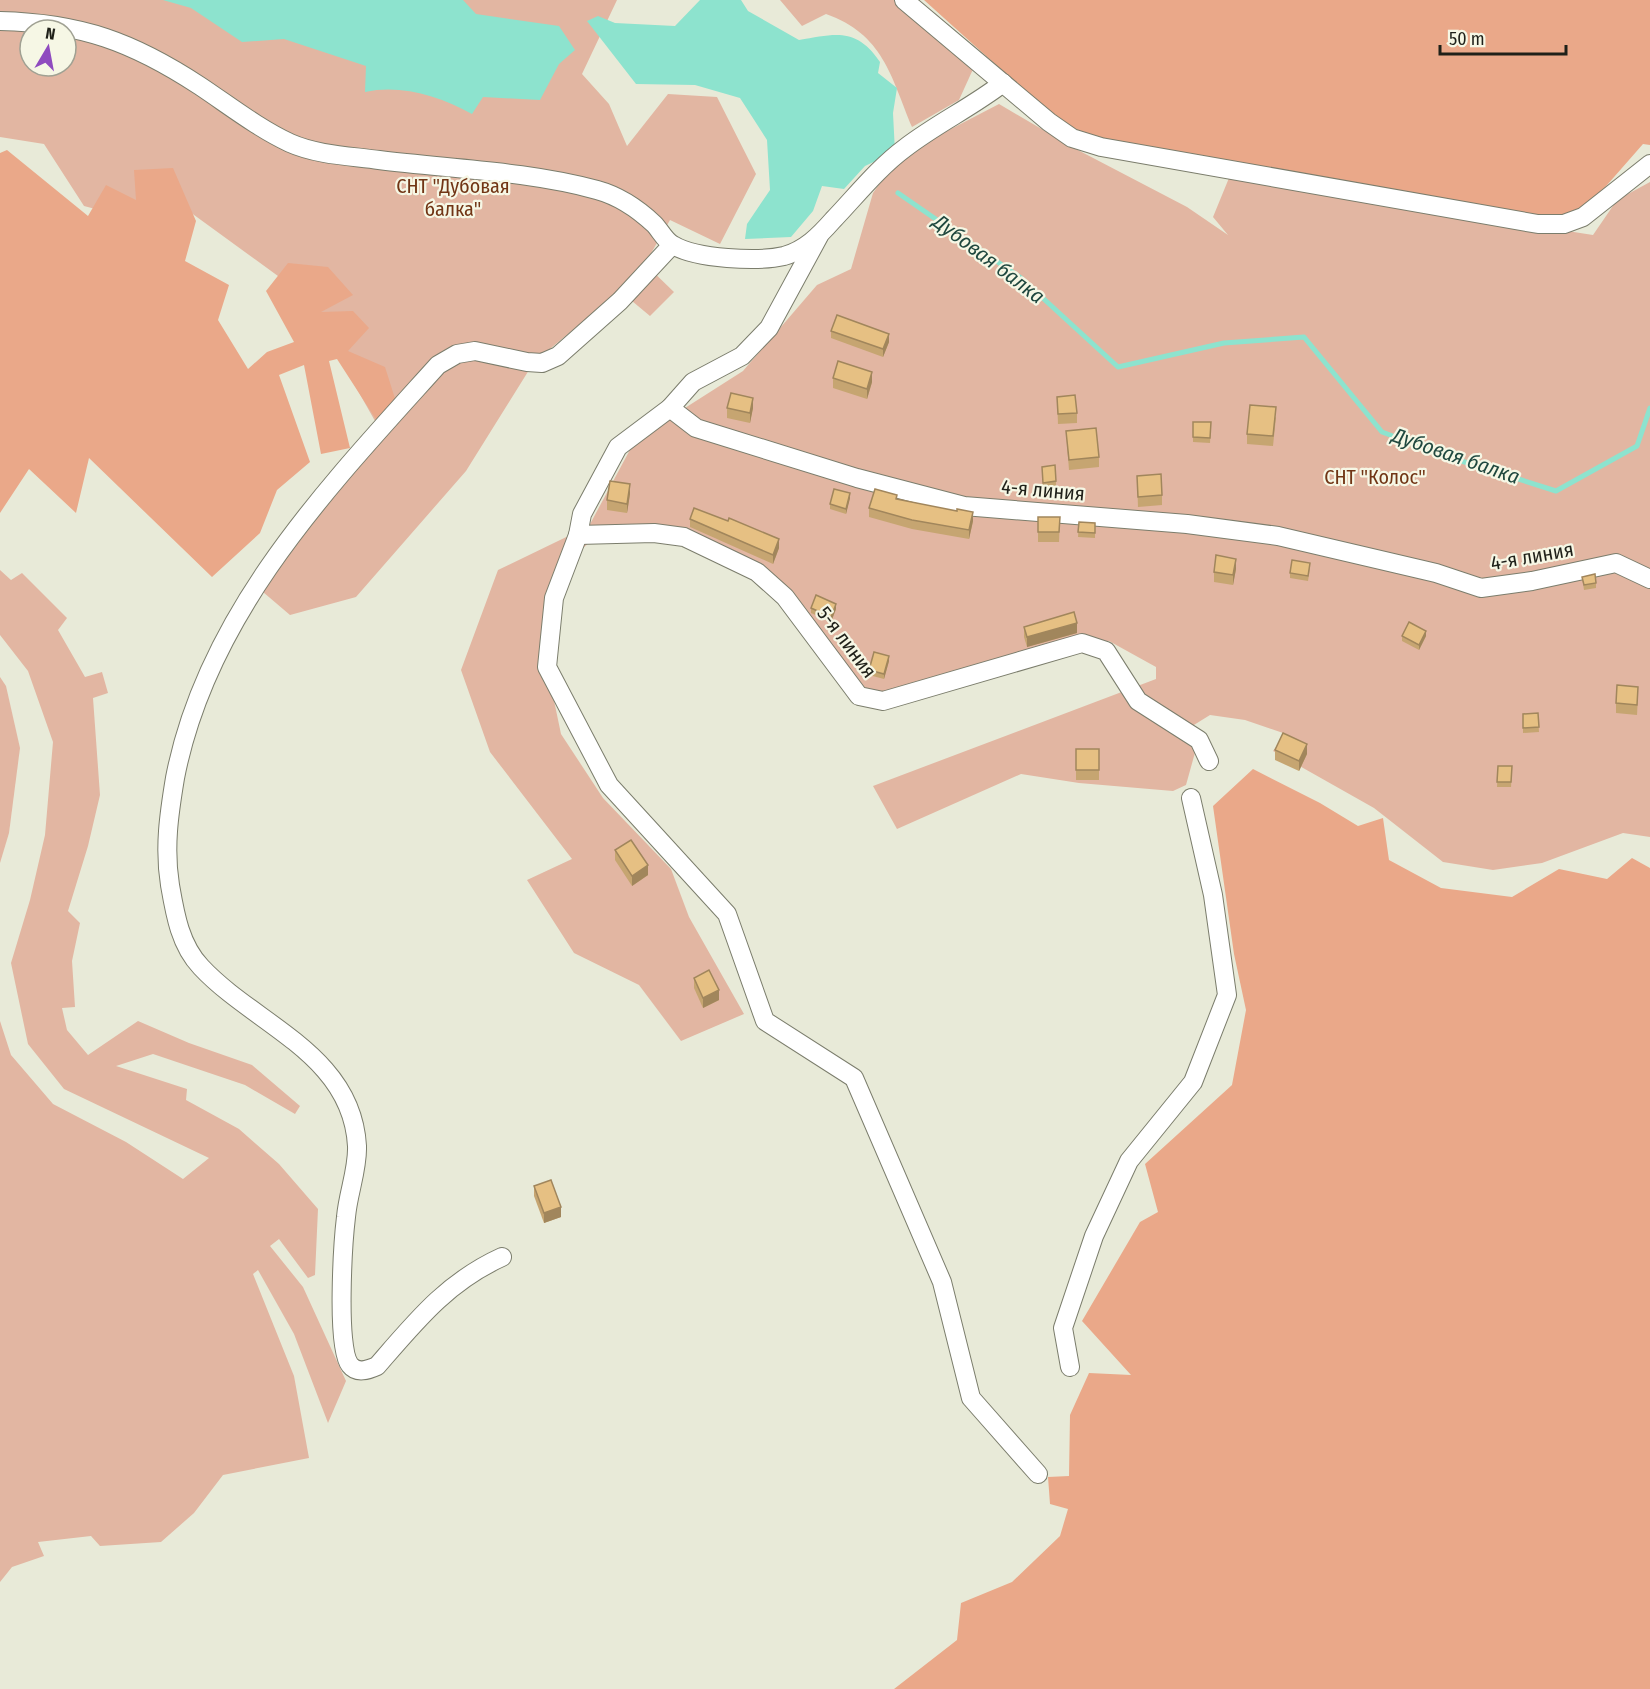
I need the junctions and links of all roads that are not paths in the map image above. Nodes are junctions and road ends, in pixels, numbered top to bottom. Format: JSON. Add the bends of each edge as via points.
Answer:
{"nodes":[{"id":1,"x":904,"y":0,"type":"edge"},
{"id":2,"x":0,"y":21,"type":"edge"},
{"id":3,"x":1003,"y":83,"type":"junction"},
{"id":4,"x":1650,"y":164,"type":"edge"},
{"id":5,"x":819,"y":236,"type":"junction"},
{"id":6,"x":672,"y":245,"type":"junction"},
{"id":7,"x":670,"y":408,"type":"junction"},
{"id":8,"x":578,"y":535,"type":"junction"},
{"id":9,"x":1650,"y":579,"type":"edge"},
{"id":10,"x":1209,"y":761,"type":"dead end"},
{"id":11,"x":1191,"y":798,"type":"dead end"},
{"id":12,"x":501,"y":1257,"type":"dead end"},
{"id":13,"x":1070,"y":1367,"type":"dead end"},
{"id":14,"x":1038,"y":1474,"type":"dead end"}],
"edges":[{"from":1,"to":3,"type":"street"},
{"from":2,"to":6,"type":"street","via":[[38,22],[96,33],[143,51],[294,145],[332,154],[543,179],[598,190],[629,203]]},
{"from":3,"to":4,"type":"street","via":[[1072,138],[1101,147],[1538,224],[1564,224],[1583,217]]},
{"from":3,"to":5,"type":"street","via":[[901,150]]},
{"from":5,"to":6,"type":"street","via":[[802,249],[782,256],[702,255]]},
{"from":5,"to":7,"type":"street","via":[[769,328],[742,356],[693,382]]},
{"from":6,"to":12,"type":"street","via":[[620,301],[558,356],[542,363],[527,363],[475,351],[457,354],[438,364],[303,520],[251,594],[217,652],[196,702],[171,803],[167,866],[184,944],[221,988],[284,1030],[311,1054],[348,1105],[357,1148],[346,1215],[342,1318],[349,1364],[368,1371],[377,1366],[442,1295],[472,1270]]},
{"from":7,"to":8,"type":"street","via":[[618,447],[582,514]]},
{"from":7,"to":9,"type":"street","name":"4-я линия","via":[[696,428],[857,478],[964,506],[1187,524],[1278,536],[1436,573],[1481,588],[1616,563]]},
{"from":8,"to":10,"type":"street","name":"5-я линия","via":[[654,533],[684,537],[757,572],[785,597],[859,696],[883,701],[1082,643],[1096,646],[1106,651],[1138,701],[1199,740]]},
{"from":8,"to":14,"type":"street","via":[[554,598],[547,667],[609,785],[727,914],[765,1021],[854,1078],[942,1282],[971,1398]]},
{"from":11,"to":13,"type":"street","via":[[1213,895],[1227,995],[1193,1082],[1129,1161],[1094,1236],[1064,1328]]}]}
